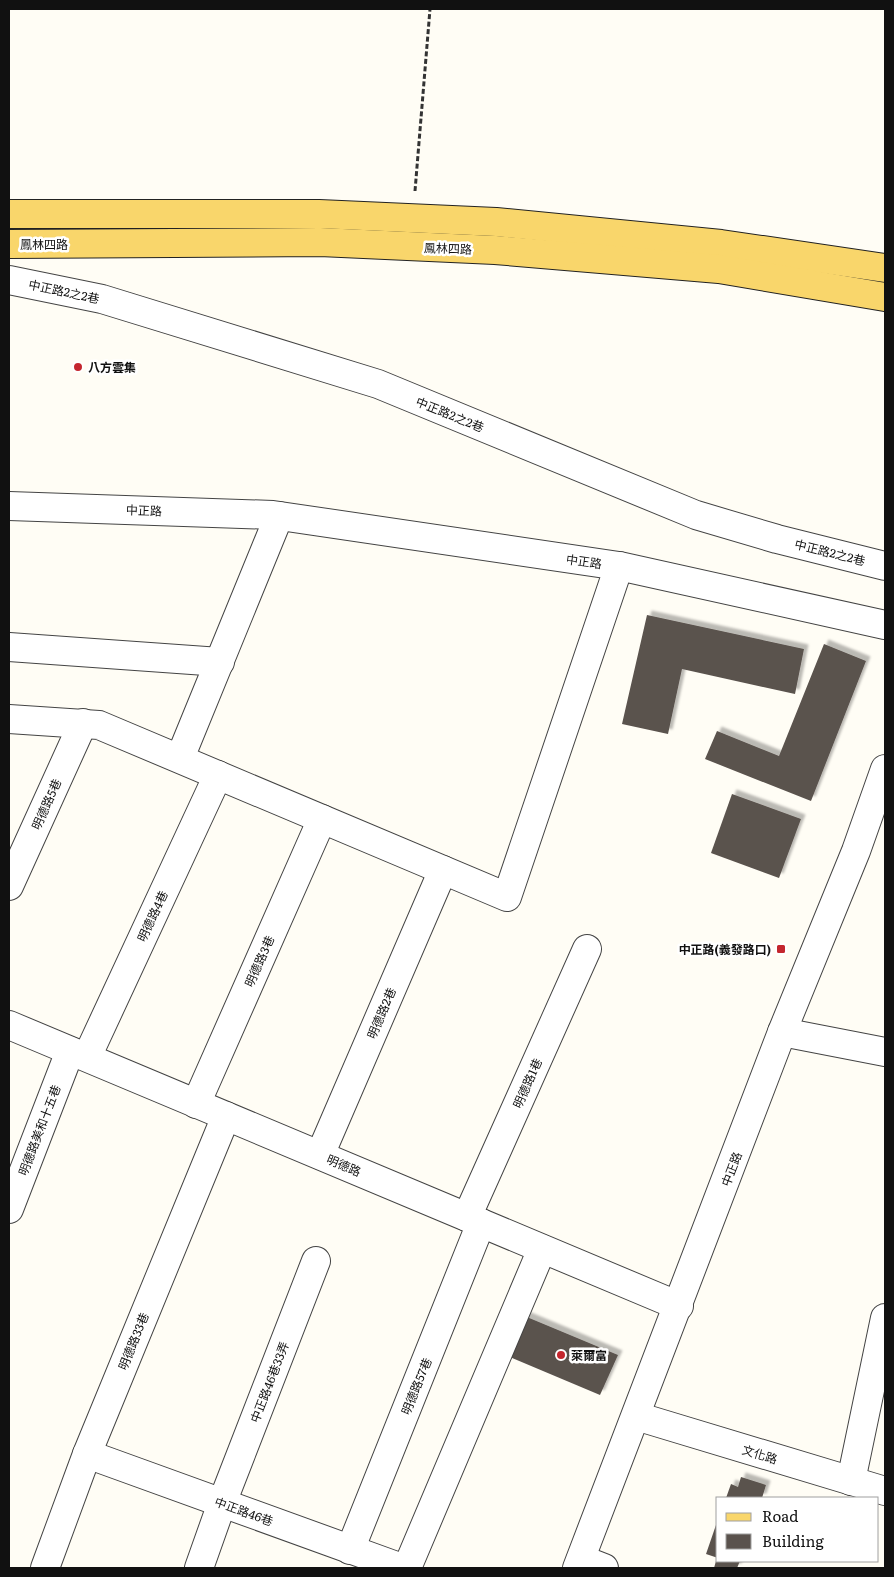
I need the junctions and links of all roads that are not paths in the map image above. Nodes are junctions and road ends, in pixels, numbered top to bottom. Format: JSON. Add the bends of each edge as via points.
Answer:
{"nodes":[{"id":1,"x":9,"y":214,"type":"edge"},
{"id":2,"x":9,"y":244,"type":"edge"},
{"id":3,"x":885,"y":268,"type":"edge"},
{"id":4,"x":9,"y":280,"type":"edge"},
{"id":5,"x":885,"y":296,"type":"edge"},
{"id":6,"x":9,"y":506,"type":"edge"},
{"id":7,"x":279,"y":516,"type":"junction"},
{"id":8,"x":619,"y":566,"type":"junction"},
{"id":9,"x":885,"y":566,"type":"edge"},
{"id":10,"x":885,"y":625,"type":"edge"},
{"id":11,"x":9,"y":647,"type":"edge"},
{"id":12,"x":220,"y":662,"type":"junction"},
{"id":13,"x":9,"y":719,"type":"edge"},
{"id":14,"x":83,"y":723,"type":"junction"},
{"id":15,"x":180,"y":758,"type":"junction"},
{"id":16,"x":885,"y":769,"type":"edge"},
{"id":17,"x":218,"y":774,"type":"junction"},
{"id":18,"x":322,"y":819,"type":"junction"},
{"id":19,"x":443,"y":870,"type":"junction"},
{"id":20,"x":9,"y":886,"type":"edge"},
{"id":21,"x":587,"y":949,"type":"dead end"},
{"id":22,"x":9,"y":1025,"type":"edge"},
{"id":23,"x":782,"y":1032,"type":"junction"},
{"id":24,"x":885,"y":1052,"type":"edge"},
{"id":25,"x":78,"y":1054,"type":"junction"},
{"id":26,"x":196,"y":1104,"type":"junction"},
{"id":27,"x":226,"y":1116,"type":"junction"},
{"id":28,"x":320,"y":1155,"type":"junction"},
{"id":29,"x":9,"y":1209,"type":"edge"},
{"id":30,"x":474,"y":1220,"type":"junction"},
{"id":31,"x":542,"y":1249,"type":"junction"},
{"id":32,"x":316,"y":1261,"type":"dead end"},
{"id":33,"x":679,"y":1306,"type":"junction"},
{"id":34,"x":885,"y":1318,"type":"edge"},
{"id":35,"x":636,"y":1416,"type":"junction"},
{"id":36,"x":87,"y":1454,"type":"junction"},
{"id":37,"x":851,"y":1481,"type":"junction"},
{"id":38,"x":885,"y":1491,"type":"edge"},
{"id":39,"x":222,"y":1503,"type":"junction"},
{"id":40,"x":350,"y":1550,"type":"junction"},
{"id":41,"x":588,"y":1565,"type":"edge"},
{"id":42,"x":393,"y":1567,"type":"edge"},
{"id":43,"x":45,"y":1568,"type":"edge"},
{"id":44,"x":199,"y":1568,"type":"edge"}],
"edges":[{"from":1,"to":3,"type":"main road","via":[[320,214],[496,222],[721,244]]},
{"from":2,"to":5,"type":"main road","name":"鳳林四路","via":[[320,242],[495,250],[719,269]]},
{"from":4,"to":9,"type":"street","name":"中正路2之2巷","via":[[102,299],[378,384],[696,515]]},
{"from":6,"to":7,"type":"street","name":"中正路"},
{"from":7,"to":8,"type":"street","name":"中正路"},
{"from":7,"to":12,"type":"street"},
{"from":8,"to":10,"type":"street","name":"中正路"},
{"from":8,"to":19,"type":"street","via":[[507,897]]},
{"from":11,"to":12,"type":"street"},
{"from":12,"to":15,"type":"street"},
{"from":13,"to":14,"type":"street"},
{"from":14,"to":15,"type":"street","via":[[99,725]]},
{"from":14,"to":20,"type":"street","name":"明德路5巷"},
{"from":15,"to":17,"type":"street"},
{"from":16,"to":23,"type":"street","name":"中正路","via":[[856,852]]},
{"from":17,"to":18,"type":"street"},
{"from":17,"to":25,"type":"street","name":"明德路4巷"},
{"from":18,"to":19,"type":"street"},
{"from":18,"to":26,"type":"street","name":"明德路3巷"},
{"from":19,"to":28,"type":"street","name":"明德路2巷"},
{"from":21,"to":30,"type":"street","name":"明德路1巷"},
{"from":22,"to":25,"type":"street","name":"明德路"},
{"from":23,"to":24,"type":"street"},
{"from":23,"to":33,"type":"street","name":"中正路"},
{"from":25,"to":26,"type":"street","name":"明德路"},
{"from":25,"to":29,"type":"street","name":"明德路美和十五巷"},
{"from":26,"to":27,"type":"street","name":"明德路"},
{"from":27,"to":28,"type":"street","name":"明德路"},
{"from":27,"to":36,"type":"street","name":"明德路33巷"},
{"from":28,"to":30,"type":"street","name":"明德路"},
{"from":30,"to":31,"type":"street","name":"明德路"},
{"from":30,"to":40,"type":"street","name":"明德路57巷"},
{"from":31,"to":33,"type":"street","name":"明德路"},
{"from":31,"to":42,"type":"street"},
{"from":32,"to":39,"type":"street","name":"中正路46巷33弄"},
{"from":33,"to":35,"type":"street","name":"中正路"},
{"from":34,"to":37,"type":"street"},
{"from":35,"to":37,"type":"street","name":"文化路"},
{"from":35,"to":41,"type":"street","name":"中正路"},
{"from":36,"to":39,"type":"street","name":"中正路46巷"},
{"from":36,"to":43,"type":"street","name":"明德路33巷"},
{"from":37,"to":38,"type":"street","name":"文化路"},
{"from":39,"to":40,"type":"street","name":"中正路46巷"},
{"from":39,"to":44,"type":"street","name":"中正路46巷33弄"},
{"from":40,"to":42,"type":"street","name":"中正路46巷"}]}
